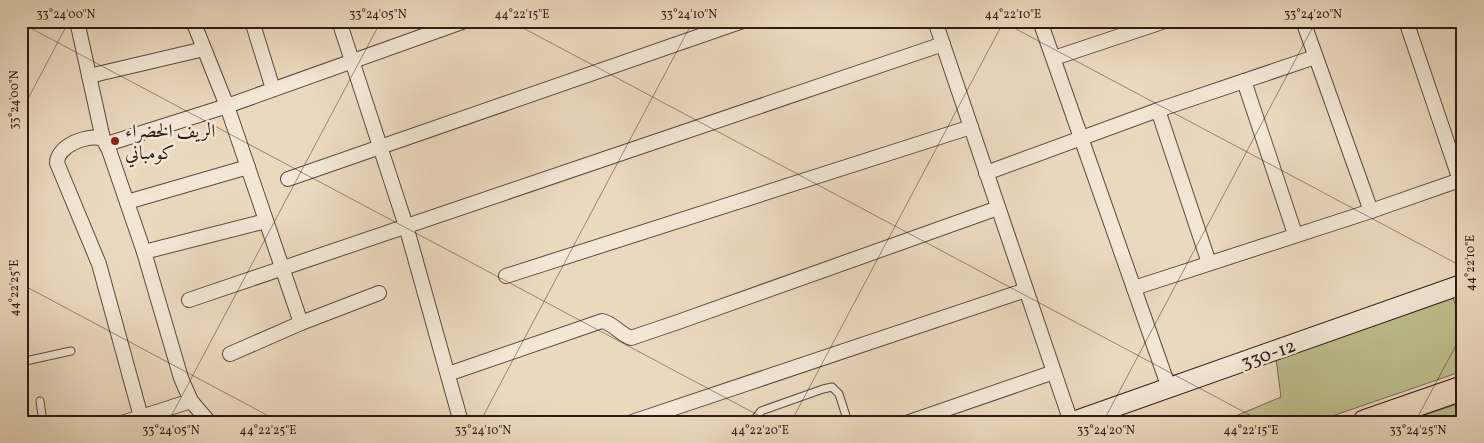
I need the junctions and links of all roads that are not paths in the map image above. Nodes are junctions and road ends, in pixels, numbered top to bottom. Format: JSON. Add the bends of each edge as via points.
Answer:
{"nodes":[{"id":1,"x":77,"y":21,"type":"edge"},
{"id":2,"x":193,"y":21,"type":"edge"},
{"id":3,"x":252,"y":21,"type":"edge"},
{"id":4,"x":339,"y":21,"type":"edge"},
{"id":5,"x":465,"y":21,"type":"edge"},
{"id":6,"x":743,"y":21,"type":"edge"},
{"id":7,"x":935,"y":21,"type":"edge"},
{"id":8,"x":1040,"y":21,"type":"edge"},
{"id":9,"x":1165,"y":21,"type":"edge"},
{"id":10,"x":1303,"y":21,"type":"edge"},
{"id":11,"x":1406,"y":21,"type":"edge"},
{"id":12,"x":1126,"y":27,"type":"edge"},
{"id":13,"x":942,"y":44,"type":"junction"},
{"id":14,"x":204,"y":49,"type":"junction"},
{"id":15,"x":1315,"y":57,"type":"junction"},
{"id":16,"x":1054,"y":58,"type":"junction"},
{"id":17,"x":351,"y":61,"type":"junction"},
{"id":18,"x":89,"y":76,"type":"junction"},
{"id":19,"x":1244,"y":81,"type":"junction"},
{"id":20,"x":273,"y":89,"type":"junction"},
{"id":21,"x":227,"y":106,"type":"junction"},
{"id":22,"x":1158,"y":110,"type":"junction"},
{"id":23,"x":971,"y":127,"type":"junction"},
{"id":24,"x":1080,"y":139,"type":"junction"},
{"id":25,"x":105,"y":142,"type":"junction"},
{"id":26,"x":380,"y":147,"type":"junction"},
{"id":27,"x":248,"y":167,"type":"junction"},
{"id":28,"x":986,"y":173,"type":"junction"},
{"id":29,"x":288,"y":178,"type":"dead end"},
{"id":30,"x":1461,"y":184,"type":"edge"},
{"id":31,"x":127,"y":202,"type":"junction"},
{"id":32,"x":998,"y":208,"type":"junction"},
{"id":33,"x":1371,"y":211,"type":"junction"},
{"id":34,"x":266,"y":221,"type":"junction"},
{"id":35,"x":406,"y":226,"type":"junction"},
{"id":36,"x":1295,"y":234,"type":"junction"},
{"id":37,"x":144,"y":252,"type":"junction"},
{"id":38,"x":1209,"y":263,"type":"junction"},
{"id":39,"x":282,"y":268,"type":"junction"},
{"id":40,"x":506,"y":276,"type":"dead end"},
{"id":41,"x":1463,"y":284,"type":"edge"},
{"id":42,"x":1134,"y":288,"type":"junction"},
{"id":43,"x":1026,"y":290,"type":"junction"},
{"id":44,"x":378,"y":294,"type":"dead end"},
{"id":45,"x":189,"y":300,"type":"dead end"},
{"id":46,"x":301,"y":323,"type":"junction"},
{"id":47,"x":71,"y":351,"type":"dead end"},
{"id":48,"x":230,"y":354,"type":"dead end"},
{"id":49,"x":21,"y":362,"type":"edge"},
{"id":50,"x":1054,"y":372,"type":"junction"},
{"id":51,"x":448,"y":374,"type":"junction"},
{"id":52,"x":1169,"y":388,"type":"junction"},
{"id":53,"x":1463,"y":388,"type":"edge"},
{"id":54,"x":40,"y":401,"type":"dead end"},
{"id":55,"x":191,"y":401,"type":"junction"},
{"id":56,"x":141,"y":417,"type":"junction"},
{"id":57,"x":43,"y":422,"type":"edge"},
{"id":58,"x":125,"y":422,"type":"edge"},
{"id":59,"x":209,"y":422,"type":"edge"},
{"id":60,"x":462,"y":422,"type":"edge"},
{"id":61,"x":632,"y":422,"type":"edge"},
{"id":62,"x":753,"y":422,"type":"edge"},
{"id":63,"x":848,"y":422,"type":"edge"},
{"id":64,"x":909,"y":422,"type":"edge"},
{"id":65,"x":1072,"y":422,"type":"edge"},
{"id":66,"x":1365,"y":422,"type":"edge"}],
"edges":[{"from":1,"to":18,"type":"street"},
{"from":2,"to":14,"type":"street"},
{"from":3,"to":20,"type":"street"},
{"from":4,"to":17,"type":"street"},
{"from":5,"to":17,"type":"street"},
{"from":6,"to":26,"type":"street"},
{"from":7,"to":13,"type":"street"},
{"from":8,"to":16,"type":"street"},
{"from":9,"to":12,"type":"street"},
{"from":10,"to":15,"type":"street"},
{"from":11,"to":30,"type":"street"},
{"from":12,"to":16,"type":"street"},
{"from":13,"to":23,"type":"street"},
{"from":13,"to":35,"type":"street"},
{"from":14,"to":18,"type":"street"},
{"from":14,"to":21,"type":"street"},
{"from":15,"to":19,"type":"street"},
{"from":15,"to":33,"type":"street"},
{"from":16,"to":24,"type":"street"},
{"from":17,"to":20,"type":"street"},
{"from":17,"to":26,"type":"street"},
{"from":18,"to":25,"type":"street"},
{"from":19,"to":22,"type":"street"},
{"from":19,"to":36,"type":"street"},
{"from":20,"to":21,"type":"street"},
{"from":21,"to":25,"type":"street"},
{"from":21,"to":27,"type":"street"},
{"from":22,"to":24,"type":"street"},
{"from":22,"to":38,"type":"street"},
{"from":23,"to":28,"type":"street"},
{"from":23,"to":40,"type":"street"},
{"from":24,"to":28,"type":"street"},
{"from":24,"to":42,"type":"street"},
{"from":25,"to":31,"type":"street"},
{"from":25,"to":56,"type":"street","via":[[91,137],[62,149],[57,163],[99,264]]},
{"from":26,"to":29,"type":"street"},
{"from":26,"to":35,"type":"street"},
{"from":27,"to":31,"type":"street"},
{"from":27,"to":34,"type":"street"},
{"from":28,"to":32,"type":"street"},
{"from":30,"to":33,"type":"street"},
{"from":31,"to":37,"type":"street"},
{"from":32,"to":43,"type":"street"},
{"from":32,"to":51,"type":"street","via":[[631,338],[602,321]]},
{"from":33,"to":36,"type":"street"},
{"from":34,"to":37,"type":"street"},
{"from":34,"to":39,"type":"street"},
{"from":35,"to":39,"type":"street"},
{"from":35,"to":51,"type":"street"},
{"from":36,"to":38,"type":"street"},
{"from":37,"to":55,"type":"street","via":[[181,378]]},
{"from":38,"to":42,"type":"street"},
{"from":39,"to":45,"type":"street"},
{"from":39,"to":46,"type":"street"},
{"from":41,"to":52,"type":"street","name":"330-12"},
{"from":42,"to":52,"type":"street"},
{"from":43,"to":50,"type":"street"},
{"from":43,"to":61,"type":"street"},
{"from":44,"to":46,"type":"street"},
{"from":46,"to":48,"type":"street"},
{"from":47,"to":49,"type":"lane"},
{"from":50,"to":64,"type":"street"},
{"from":50,"to":65,"type":"street"},
{"from":51,"to":60,"type":"street"},
{"from":52,"to":65,"type":"street","name":"330-12"},
{"from":53,"to":66,"type":"highway"},
{"from":54,"to":57,"type":"lane"},
{"from":55,"to":56,"type":"street"},
{"from":55,"to":59,"type":"street"},
{"from":56,"to":58,"type":"street"},
{"from":62,"to":63,"type":"lane","via":[[761,411],[832,387],[839,394]]}]}
